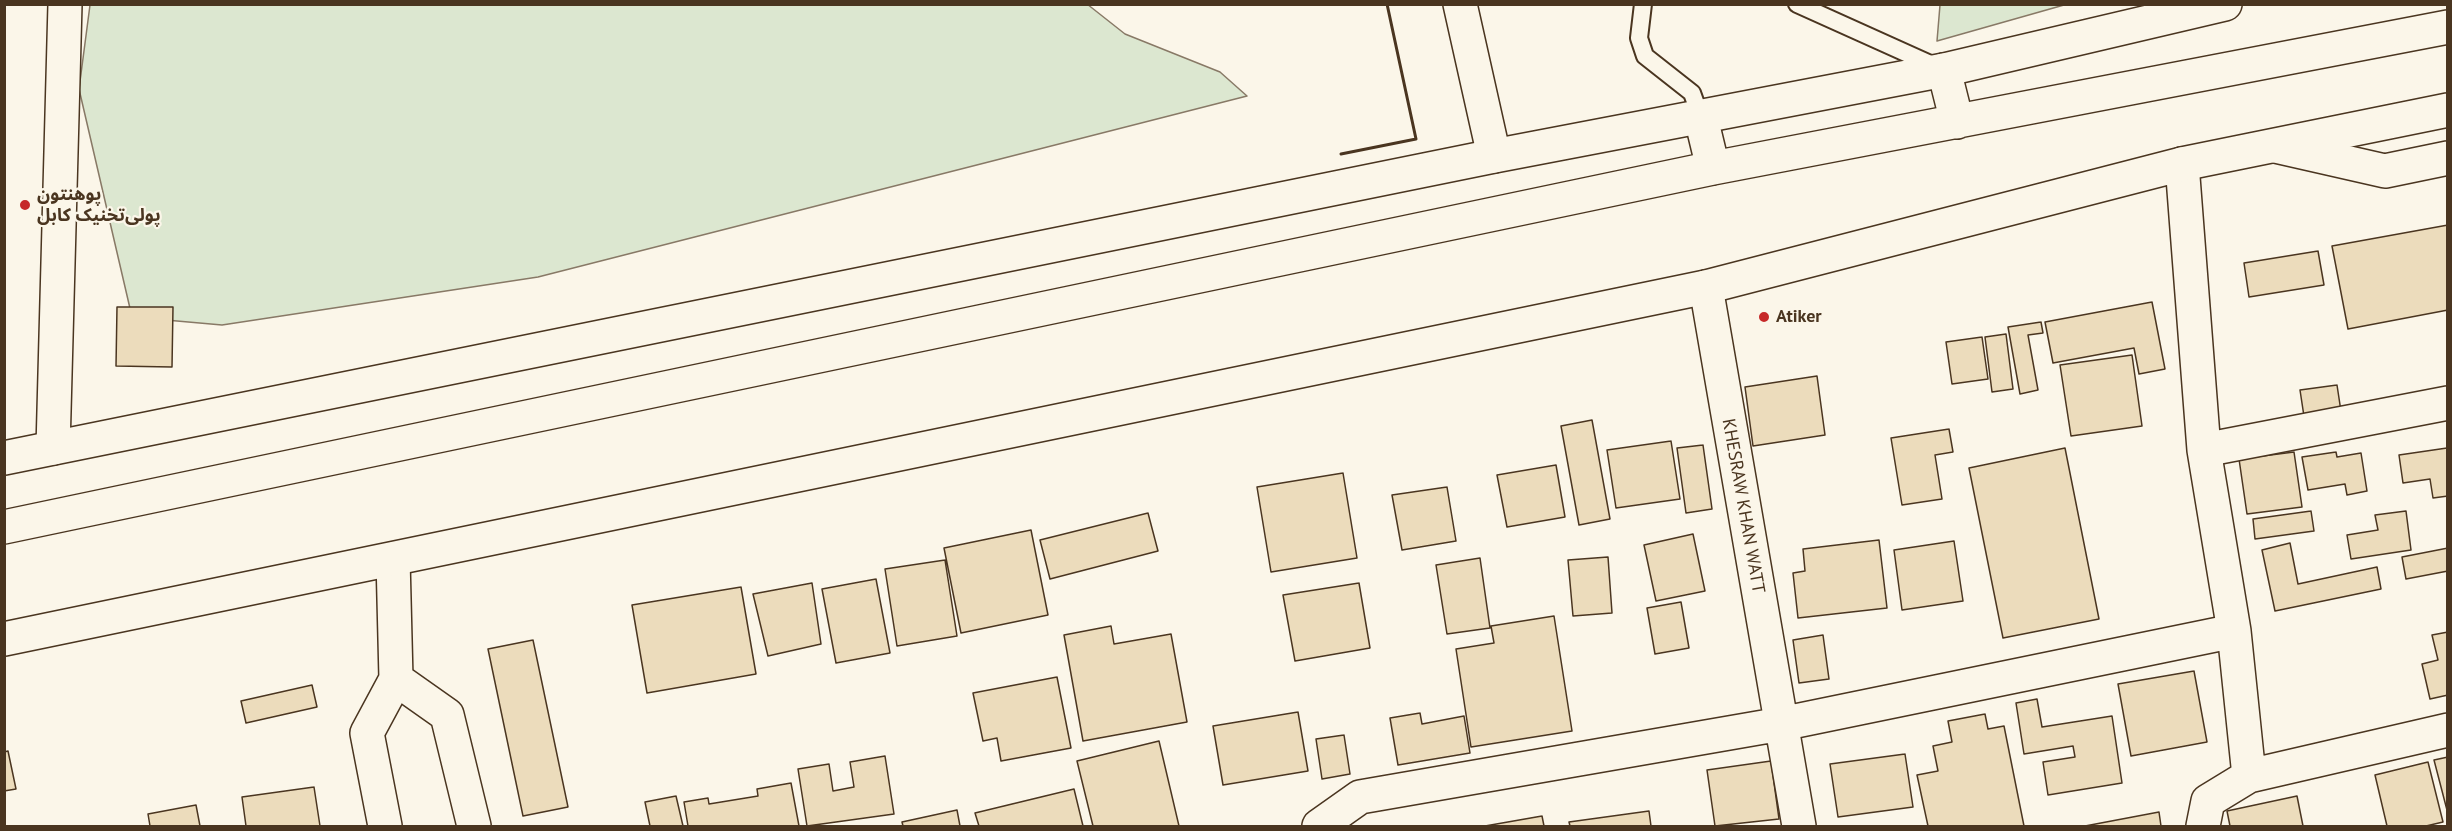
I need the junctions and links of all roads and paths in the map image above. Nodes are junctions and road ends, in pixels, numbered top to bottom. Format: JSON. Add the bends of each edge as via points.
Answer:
{"nodes":[{"id":1,"x":65,"y":4,"type":"edge"},
{"id":2,"x":1460,"y":4,"type":"edge"},
{"id":3,"x":1643,"y":4,"type":"edge"},
{"id":4,"x":1797,"y":4,"type":"edge"},
{"id":5,"x":2225,"y":4,"type":"edge"},
{"id":6,"x":2448,"y":27,"type":"edge"},
{"id":7,"x":1944,"y":70,"type":"junction"},
{"id":8,"x":2448,"y":110,"type":"edge"},
{"id":9,"x":1701,"y":118,"type":"junction"},
{"id":10,"x":1957,"y":122,"type":"junction"},
{"id":11,"x":2275,"y":146,"type":"junction"},
{"id":12,"x":1494,"y":156,"type":"junction"},
{"id":13,"x":2448,"y":158,"type":"edge"},
{"id":14,"x":2182,"y":164,"type":"junction"},
{"id":15,"x":1713,"y":168,"type":"junction"},
{"id":16,"x":1706,"y":287,"type":"junction"},
{"id":17,"x":2448,"y":403,"type":"edge"},
{"id":18,"x":53,"y":448,"type":"junction"},
{"id":19,"x":2204,"y":450,"type":"junction"},
{"id":20,"x":4,"y":458,"type":"edge"},
{"id":21,"x":4,"y":527,"type":"edge"},
{"id":22,"x":393,"y":559,"type":"junction"},
{"id":23,"x":2235,"y":631,"type":"junction"},
{"id":24,"x":4,"y":639,"type":"edge"},
{"id":25,"x":396,"y":680,"type":"junction"},
{"id":26,"x":1781,"y":724,"type":"junction"},
{"id":27,"x":2448,"y":730,"type":"edge"},
{"id":28,"x":2249,"y":776,"type":"junction"},
{"id":29,"x":385,"y":826,"type":"edge"},
{"id":30,"x":474,"y":826,"type":"edge"},
{"id":31,"x":1318,"y":826,"type":"edge"},
{"id":32,"x":1799,"y":826,"type":"edge"},
{"id":33,"x":2203,"y":826,"type":"edge"}],
"edges":[{"from":1,"to":18,"type":"street"},
{"from":2,"to":12,"type":"street"},
{"from":3,"to":9,"type":"lane","via":[[1639,38],[1646,56],[1692,93]]},
{"from":4,"to":7,"type":"lane"},
{"from":5,"to":7,"type":"street"},
{"from":6,"to":10,"type":"street"},
{"from":7,"to":9,"type":"street"},
{"from":7,"to":10,"type":"street"},
{"from":8,"to":11,"type":"street"},
{"from":9,"to":12,"type":"street"},
{"from":9,"to":15,"type":"street"},
{"from":10,"to":15,"type":"street"},
{"from":11,"to":13,"type":"street","via":[[2385,171]]},
{"from":11,"to":14,"type":"street"},
{"from":12,"to":18,"type":"street"},
{"from":14,"to":16,"type":"street"},
{"from":14,"to":19,"type":"street"},
{"from":15,"to":21,"type":"street"},
{"from":16,"to":22,"type":"street"},
{"from":16,"to":26,"type":"street","name":"KHESRAW KHAN WATT"},
{"from":17,"to":19,"type":"street"},
{"from":18,"to":20,"type":"street"},
{"from":19,"to":23,"type":"street"},
{"from":22,"to":24,"type":"street"},
{"from":22,"to":25,"type":"street"},
{"from":23,"to":26,"type":"street"},
{"from":23,"to":28,"type":"street"},
{"from":25,"to":29,"type":"street","via":[[367,733]]},
{"from":25,"to":30,"type":"street","via":[[447,715]]},
{"from":26,"to":31,"type":"street","via":[[1360,797]]},
{"from":26,"to":32,"type":"street"},
{"from":27,"to":28,"type":"street"},
{"from":28,"to":33,"type":"street","via":[[2208,801]]}]}
